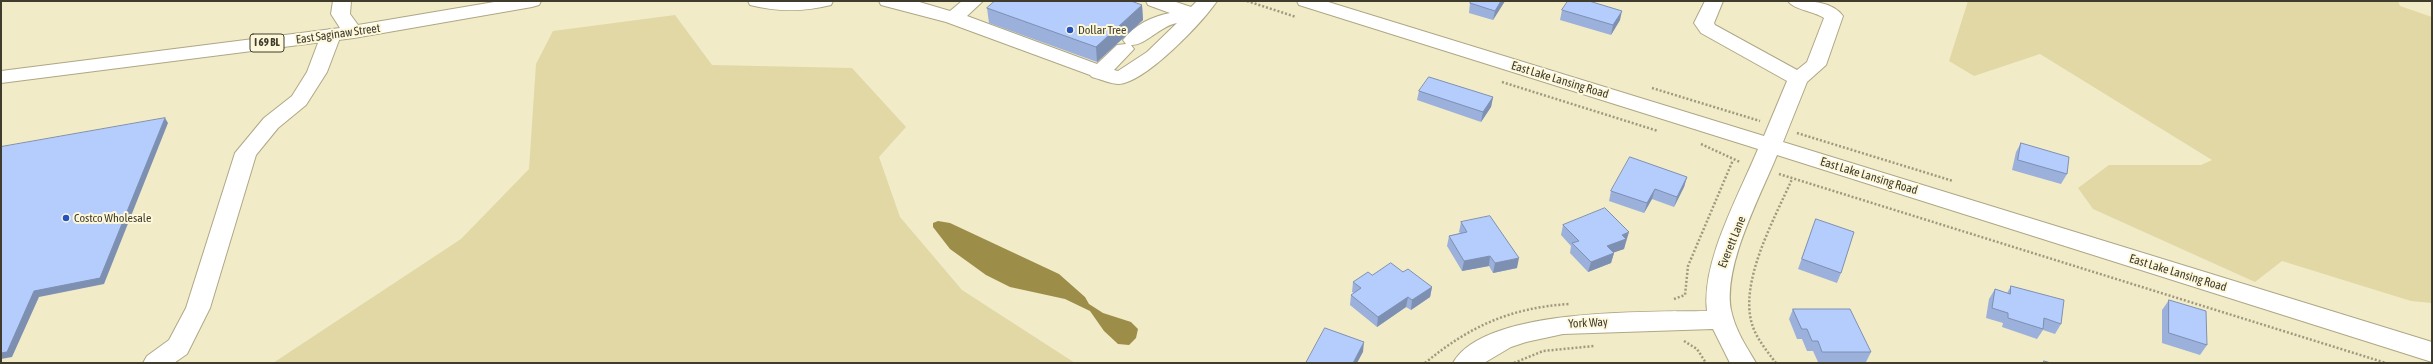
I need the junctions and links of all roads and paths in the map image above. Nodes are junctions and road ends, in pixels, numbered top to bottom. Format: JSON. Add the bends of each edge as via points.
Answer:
{"nodes":[{"id":1,"x":342,"y":1,"type":"edge"},
{"id":2,"x":532,"y":1,"type":"edge"},
{"id":3,"x":757,"y":1,"type":"edge"},
{"id":4,"x":824,"y":1,"type":"edge"},
{"id":5,"x":888,"y":1,"type":"edge"},
{"id":6,"x":974,"y":1,"type":"edge"},
{"id":7,"x":1155,"y":1,"type":"edge"},
{"id":8,"x":1208,"y":1,"type":"edge"},
{"id":9,"x":1247,"y":1,"type":"edge"},
{"id":10,"x":1714,"y":1,"type":"edge"},
{"id":11,"x":1797,"y":1,"type":"edge"},
{"id":12,"x":1302,"y":9,"type":"edge"},
{"id":13,"x":1194,"y":14,"type":"junction"},
{"id":14,"x":953,"y":18,"type":"junction"},
{"id":15,"x":354,"y":32,"type":"junction"},
{"id":16,"x":331,"y":35,"type":"junction"},
{"id":17,"x":1099,"y":73,"type":"junction"},
{"id":18,"x":1,"y":77,"type":"edge"},
{"id":19,"x":1798,"y":79,"type":"junction"},
{"id":20,"x":1496,"y":80,"type":"dead end"},
{"id":21,"x":1663,"y":132,"type":"dead end"},
{"id":22,"x":1700,"y":143,"type":"dead end"},
{"id":23,"x":1771,"y":145,"type":"junction"},
{"id":24,"x":1733,"y":160,"type":"junction"},
{"id":25,"x":1762,"y":169,"type":"junction"},
{"id":26,"x":1792,"y":179,"type":"junction"},
{"id":27,"x":1669,"y":299,"type":"dead end"},
{"id":28,"x":1573,"y":304,"type":"dead end"},
{"id":29,"x":1720,"y":320,"type":"junction"},
{"id":30,"x":1678,"y":343,"type":"dead end"},
{"id":31,"x":1686,"y":343,"type":"dead end"},
{"id":32,"x":1600,"y":345,"type":"dead end"},
{"id":33,"x":2432,"y":352,"type":"edge"},
{"id":34,"x":156,"y":363,"type":"edge"},
{"id":35,"x":1425,"y":363,"type":"edge"},
{"id":36,"x":1466,"y":363,"type":"edge"},
{"id":37,"x":1514,"y":363,"type":"edge"},
{"id":38,"x":1743,"y":363,"type":"edge"},
{"id":39,"x":1776,"y":363,"type":"edge"},
{"id":40,"x":2386,"y":363,"type":"edge"}],
"edges":[{"from":1,"to":15,"type":"street","via":[[340,15]]},
{"from":2,"to":15,"type":"street","name":"East Saginaw Street","number":"I 69 BL"},
{"from":3,"to":4,"type":"street","via":[[784,6]]},
{"from":5,"to":14,"type":"street"},
{"from":6,"to":14,"type":"street"},
{"from":7,"to":13,"type":"street"},
{"from":8,"to":13,"type":"street"},
{"from":9,"to":12,"type":"path"},
{"from":10,"to":19,"type":"street","via":[[1704,23],[1708,29]]},
{"from":11,"to":19,"type":"street","via":[[1822,8],[1834,16],[1816,65]]},
{"from":12,"to":23,"type":"street","name":"East Lake Lansing Road"},
{"from":13,"to":17,"type":"street","via":[[1165,18],[1152,24]]},
{"from":13,"to":17,"type":"street","via":[[1142,68],[1118,78]]},
{"from":14,"to":17,"type":"street"},
{"from":15,"to":16,"type":"street","name":"East Saginaw Street","number":"I 69 BL"},
{"from":16,"to":18,"type":"street","name":"East Saginaw Street","number":"I 69 BL"},
{"from":16,"to":34,"type":"street","via":[[317,72],[299,100],[271,123],[246,153],[198,308],[178,347]]},
{"from":19,"to":23,"type":"street","name":"Everett Lane"},
{"from":20,"to":21,"type":"path"},
{"from":22,"to":24,"type":"path"},
{"from":23,"to":25,"type":"street","name":"Everett Lane"},
{"from":23,"to":33,"type":"street","name":"East Lake Lansing Road"},
{"from":24,"to":25,"type":"path"},
{"from":24,"to":27,"type":"path","via":[[1688,266],[1685,295]]},
{"from":25,"to":26,"type":"path"},
{"from":25,"to":29,"type":"street","name":"Everett Lane","via":[[1718,276]]},
{"from":26,"to":39,"type":"path","via":[[1753,275],[1749,294],[1751,323]]},
{"from":26,"to":40,"type":"path"},
{"from":28,"to":35,"type":"path","via":[[1520,310],[1482,322],[1450,342]]},
{"from":29,"to":36,"type":"street","name":"York Way","via":[[1574,323],[1537,328],[1506,338],[1479,352]]},
{"from":29,"to":38,"type":"street","name":"Everett Lane","via":[[1729,342]]},
{"from":30,"to":31,"type":"path"},
{"from":32,"to":37,"type":"path","via":[[1543,351]]}]}
